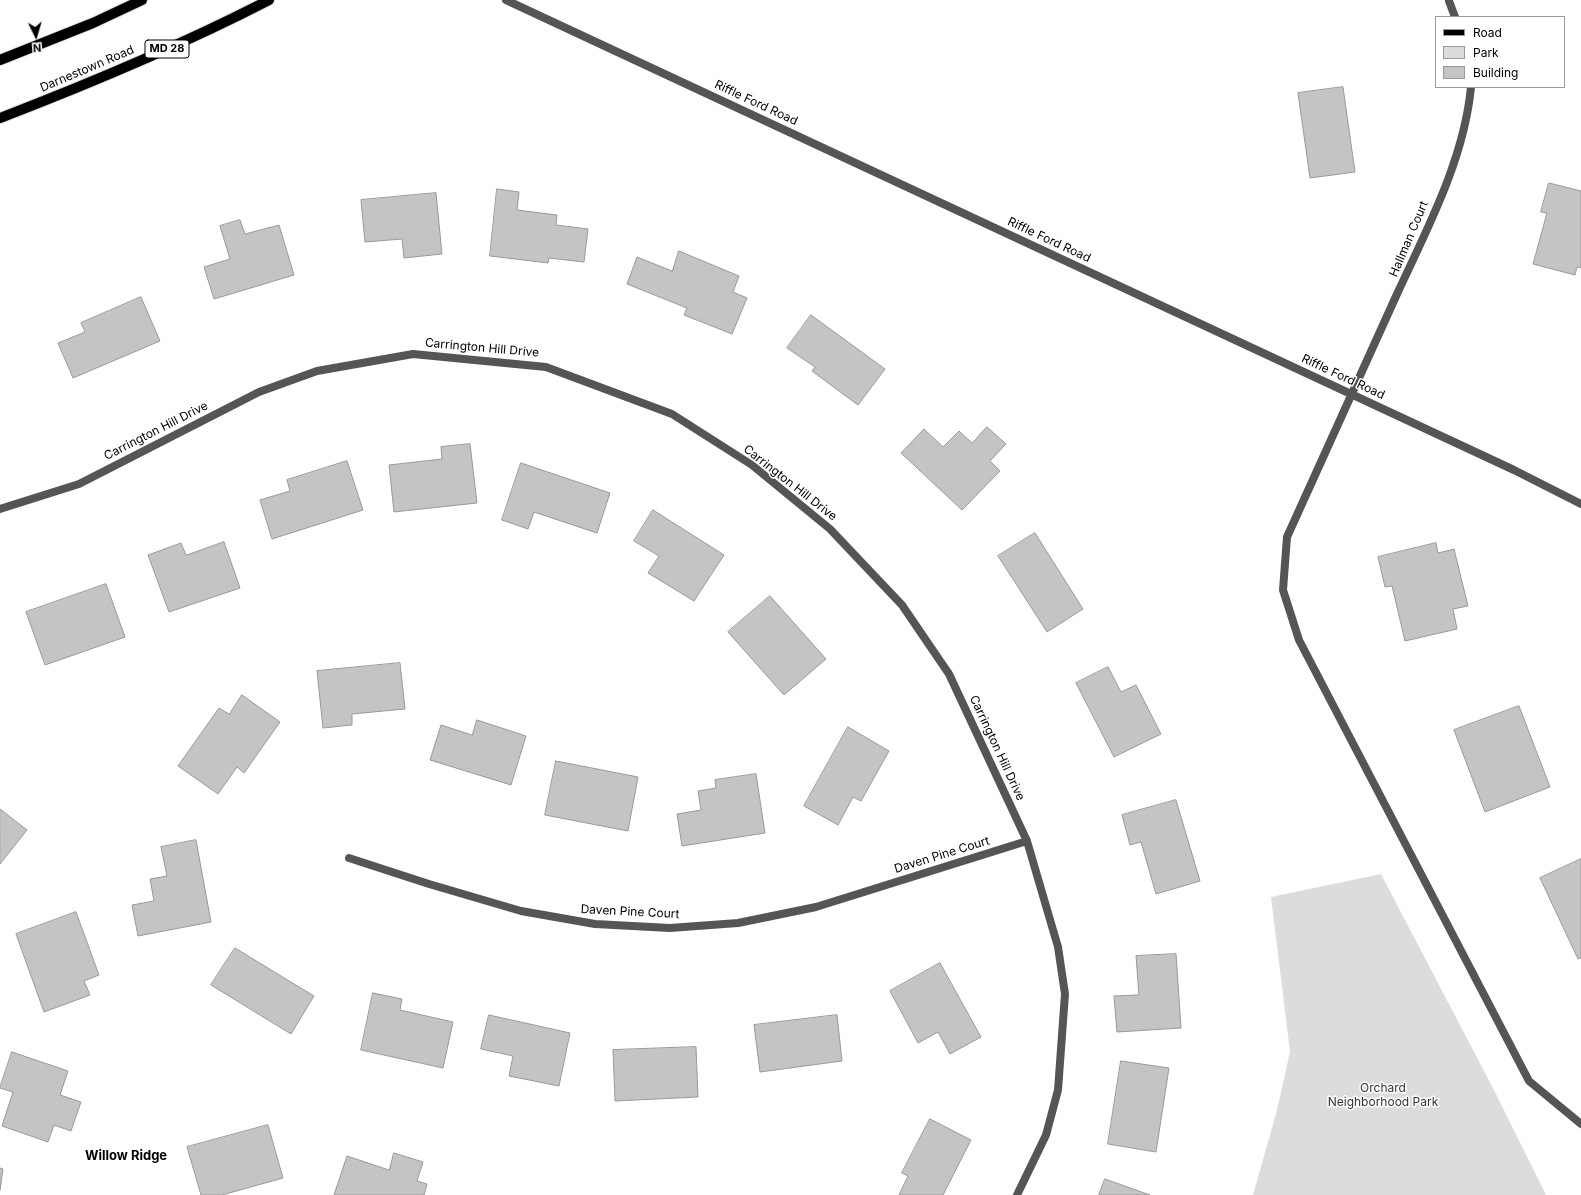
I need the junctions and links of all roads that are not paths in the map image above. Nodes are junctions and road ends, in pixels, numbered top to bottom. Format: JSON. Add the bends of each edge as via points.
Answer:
{"nodes":[{"id":1,"x":142,"y":0,"type":"edge"},
{"id":2,"x":269,"y":0,"type":"edge"},
{"id":3,"x":506,"y":0,"type":"edge"},
{"id":4,"x":1449,"y":1,"type":"edge"},
{"id":5,"x":1455,"y":16,"type":"edge"},
{"id":6,"x":0,"y":60,"type":"edge"},
{"id":7,"x":1471,"y":88,"type":"edge"},
{"id":8,"x":0,"y":118,"type":"edge"},
{"id":9,"x":1352,"y":395,"type":"junction"},
{"id":10,"x":1581,"y":504,"type":"edge"},
{"id":11,"x":0,"y":509,"type":"edge"},
{"id":12,"x":1027,"y":841,"type":"junction"},
{"id":13,"x":349,"y":858,"type":"dead end"},
{"id":14,"x":1581,"y":1124,"type":"edge"},
{"id":15,"x":1017,"y":1195,"type":"edge"}],
"edges":[{"from":1,"to":6,"type":"main road","via":[[93,23]]},
{"from":2,"to":8,"type":"main road","name":"Darnestown Road","number":"MD 28","via":[[213,29],[63,94]]},
{"from":3,"to":9,"type":"street","name":"Riffle Ford Road"},
{"from":4,"to":5,"type":"street"},
{"from":7,"to":9,"type":"street","name":"Hallman Court","via":[[1469,108],[1458,152]]},
{"from":9,"to":10,"type":"street","name":"Riffle Ford Road"},
{"from":9,"to":14,"type":"street","name":"Hallman Court","via":[[1287,537],[1283,590],[1299,640],[1529,1081]]},
{"from":11,"to":12,"type":"street","name":"Carrington Hill Drive","via":[[79,484],[259,392],[317,371],[413,354],[546,367],[672,414],[752,465],[830,529],[902,605],[949,674]]},
{"from":12,"to":13,"type":"street","name":"Daven Pine Court","via":[[816,907],[738,923],[670,928],[595,924],[521,911]]},
{"from":12,"to":15,"type":"street","name":"Carrington Hill Drive","via":[[1058,947],[1065,994],[1058,1090],[1046,1135]]}]}
